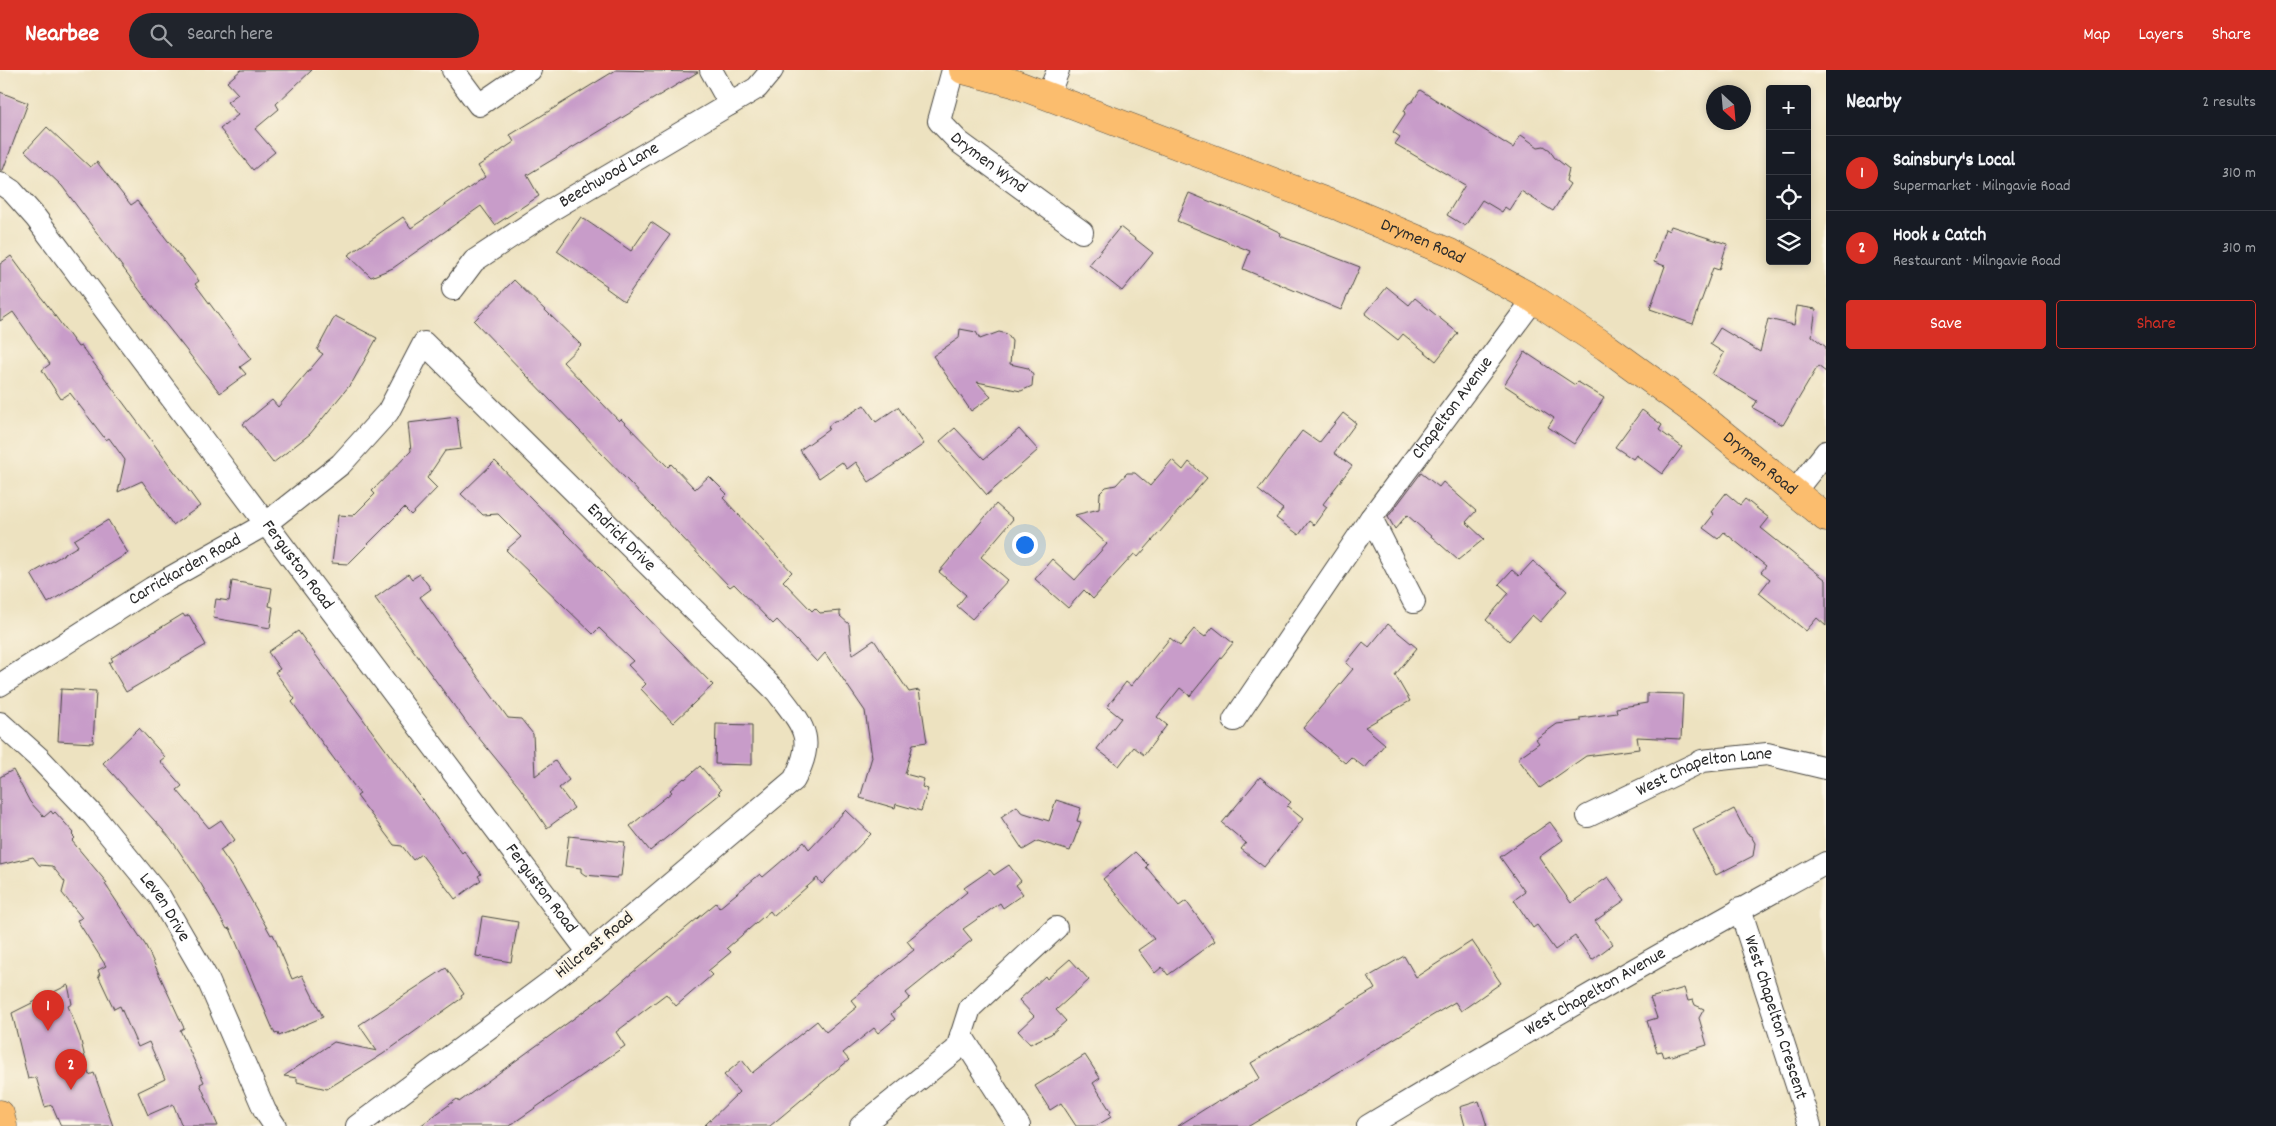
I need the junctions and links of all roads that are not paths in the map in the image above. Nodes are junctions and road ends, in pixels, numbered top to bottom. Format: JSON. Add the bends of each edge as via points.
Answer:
{"nodes":[{"id":1,"x":453,"y":70,"type":"edge"},
{"id":2,"x":711,"y":70,"type":"edge"},
{"id":3,"x":772,"y":70,"type":"edge"},
{"id":4,"x":953,"y":70,"type":"edge"},
{"id":5,"x":963,"y":70,"type":"edge"},
{"id":6,"x":1058,"y":70,"type":"edge"},
{"id":7,"x":523,"y":72,"type":"edge"},
{"id":8,"x":1048,"y":96,"type":"junction"},
{"id":9,"x":730,"y":104,"type":"junction"},
{"id":10,"x":0,"y":183,"type":"edge"},
{"id":11,"x":1082,"y":232,"type":"dead end"},
{"id":12,"x":453,"y":289,"type":"dead end"},
{"id":13,"x":1534,"y":299,"type":"junction"},
{"id":14,"x":424,"y":343,"type":"joint"},
{"id":15,"x":1826,"y":452,"type":"edge"},
{"id":16,"x":1795,"y":491,"type":"junction"},
{"id":17,"x":1371,"y":518,"type":"junction"},
{"id":18,"x":1826,"y":518,"type":"edge"},
{"id":19,"x":264,"y":525,"type":"junction"},
{"id":20,"x":1414,"y":602,"type":"dead end"},
{"id":21,"x":0,"y":685,"type":"edge"},
{"id":22,"x":1234,"y":720,"type":"dead end"},
{"id":23,"x":0,"y":723,"type":"edge"},
{"id":24,"x":807,"y":742,"type":"joint"},
{"id":25,"x":1826,"y":768,"type":"edge"},
{"id":26,"x":1588,"y":816,"type":"dead end"},
{"id":27,"x":1826,"y":863,"type":"edge"},
{"id":28,"x":1740,"y":909,"type":"junction"},
{"id":29,"x":1056,"y":928,"type":"dead end"},
{"id":30,"x":589,"y":954,"type":"junction"},
{"id":31,"x":961,"y":1035,"type":"junction"},
{"id":32,"x":0,"y":1114,"type":"edge"},
{"id":33,"x":3,"y":1126,"type":"edge"},
{"id":34,"x":275,"y":1126,"type":"edge"},
{"id":35,"x":357,"y":1126,"type":"edge"},
{"id":36,"x":861,"y":1126,"type":"edge"},
{"id":37,"x":1019,"y":1126,"type":"edge"},
{"id":38,"x":1368,"y":1126,"type":"edge"},
{"id":39,"x":1810,"y":1126,"type":"edge"}],
"edges":[{"from":1,"to":7,"type":"street","via":[[479,105]]},
{"from":2,"to":9,"type":"street"},
{"from":3,"to":9,"type":"street","name":"Beechwood Lane","via":[[757,88]]},
{"from":4,"to":11,"type":"street","name":"Drymen Wynd","via":[[939,121],[959,142]]},
{"from":5,"to":8,"type":"main road","name":"Drymen Road","via":[[1013,82]]},
{"from":6,"to":8,"type":"street"},
{"from":8,"to":13,"type":"main road","name":"Drymen Road","via":[[1340,207],[1450,253]]},
{"from":9,"to":12,"type":"street","name":"Beechwood Lane","via":[[551,210],[474,261]]},
{"from":10,"to":19,"type":"street","name":"Ferguston Road","via":[[12,191],[36,218]]},
{"from":13,"to":16,"type":"main road","name":"Drymen Road","via":[[1691,408]]},
{"from":13,"to":17,"type":"street","name":"Chapelton Avenue"},
{"from":14,"to":19,"type":"street","name":"Carrickarden Road","via":[[388,412],[341,464]]},
{"from":14,"to":24,"type":"street","name":"Endrick Drive","via":[[777,692],[798,718]]},
{"from":15,"to":16,"type":"street"},
{"from":16,"to":18,"type":"main road","name":"Drymen Road"},
{"from":17,"to":20,"type":"street"},
{"from":17,"to":22,"type":"street","name":"Chapelton Avenue"},
{"from":19,"to":21,"type":"street","name":"Carrickarden Road","via":[[152,588]]},
{"from":19,"to":30,"type":"street","name":"Ferguston Road"},
{"from":23,"to":34,"type":"street","name":"Leven Drive","via":[[40,759],[94,816],[160,897],[208,980],[265,1111]]},
{"from":24,"to":30,"type":"street","name":"Hillcrest Road","via":[[803,764],[794,780]]},
{"from":25,"to":26,"type":"street","name":"West Chapelton Lane","via":[[1767,754],[1702,761]]},
{"from":27,"to":28,"type":"street","name":"West Chapelton Avenue"},
{"from":28,"to":38,"type":"street","name":"West Chapelton Avenue"},
{"from":28,"to":39,"type":"street","name":"West Chapelton Crescent"},
{"from":29,"to":31,"type":"street","via":[[970,1008]]},
{"from":30,"to":35,"type":"street","name":"Hillcrest Road"},
{"from":31,"to":36,"type":"street","via":[[957,1049]]},
{"from":31,"to":37,"type":"street"},
{"from":32,"to":33,"type":"main road"}]}
